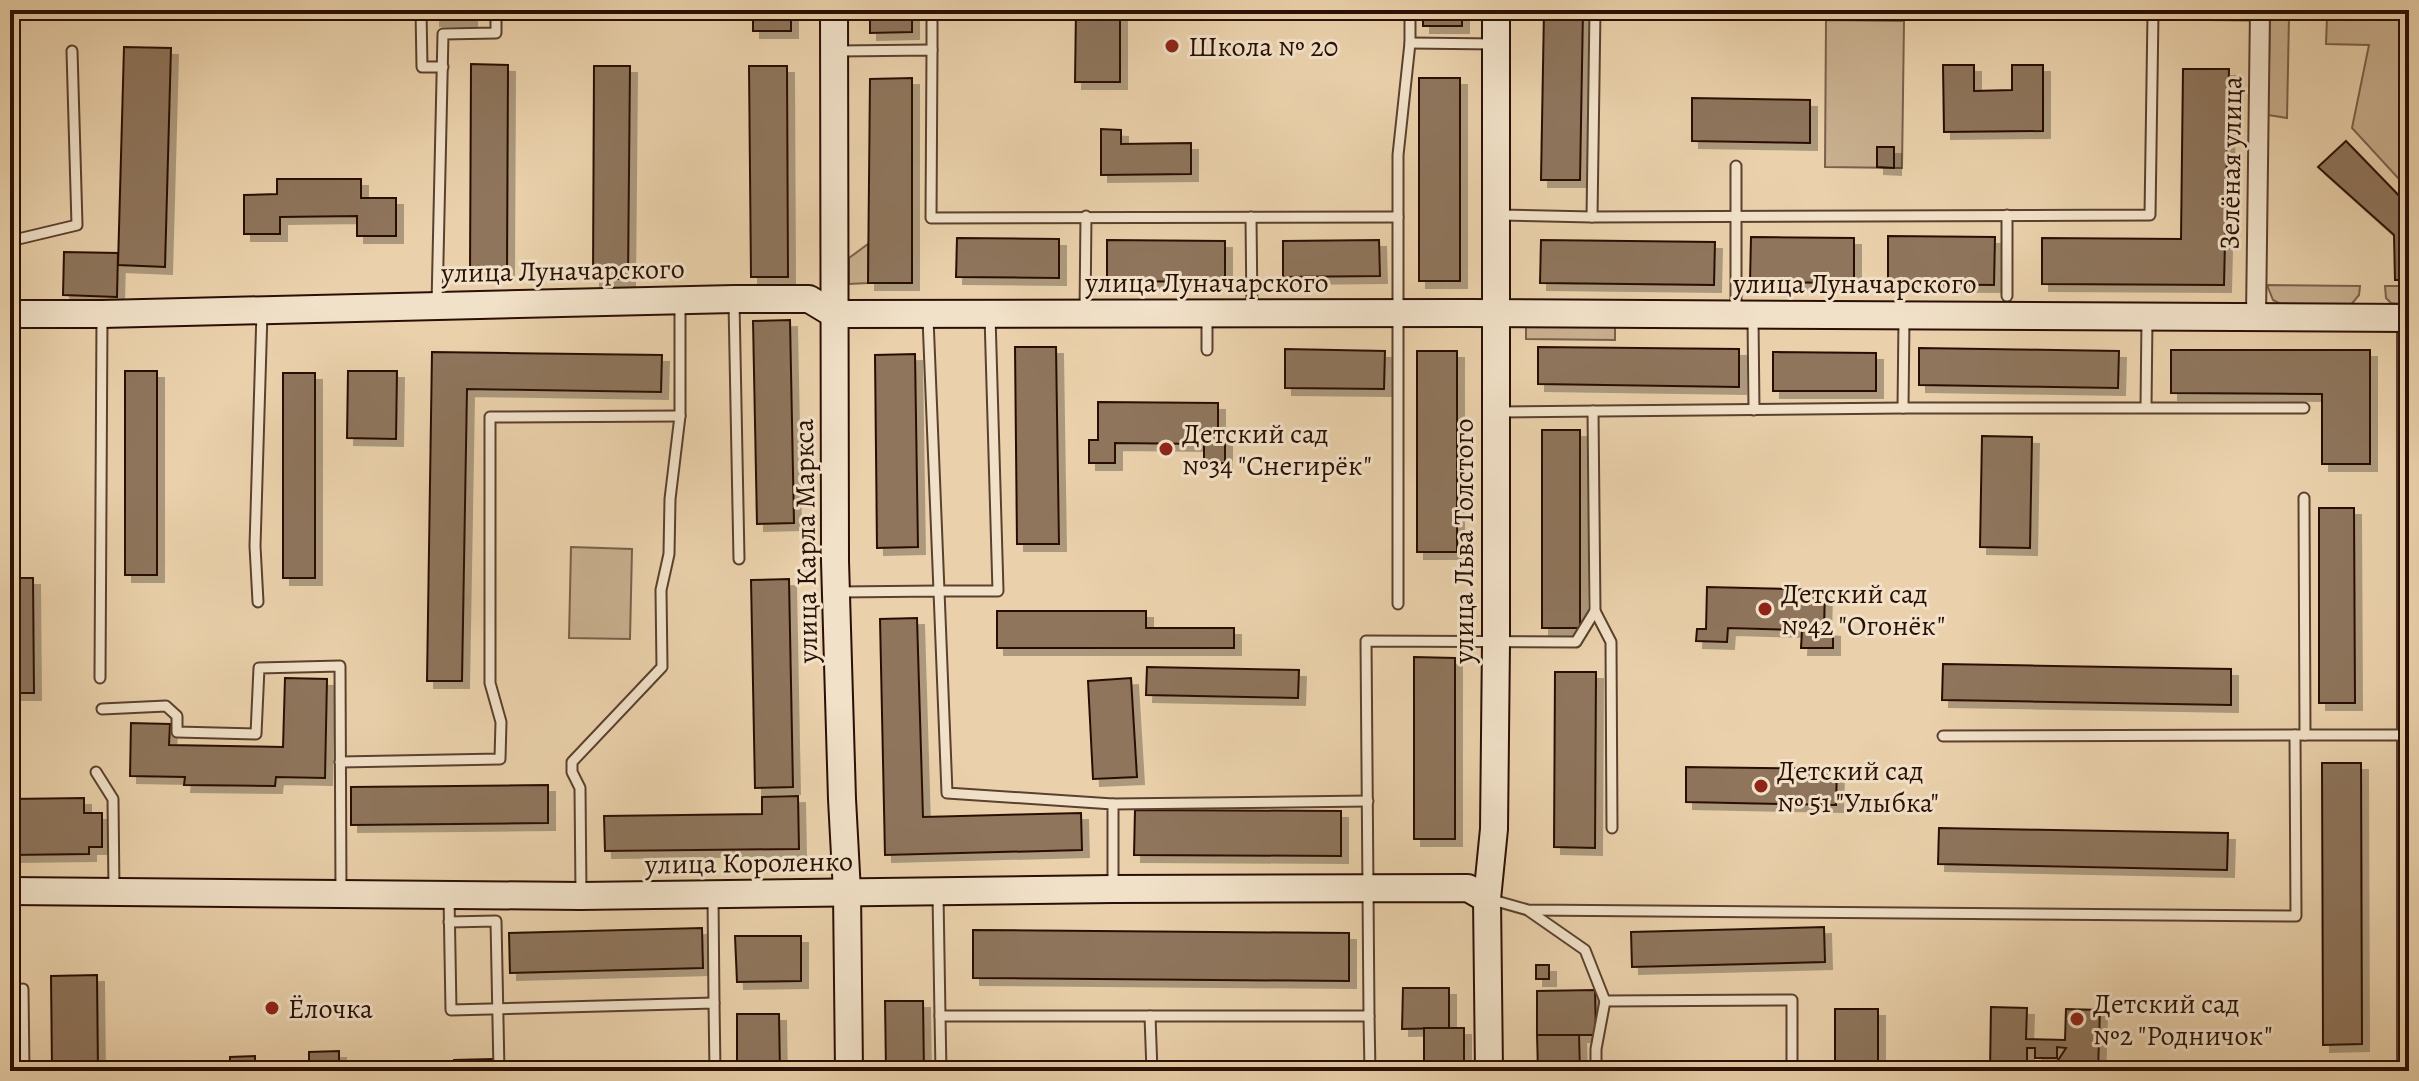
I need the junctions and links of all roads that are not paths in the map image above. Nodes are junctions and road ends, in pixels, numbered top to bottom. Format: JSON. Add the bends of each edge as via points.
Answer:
{"nodes":[{"id":1,"x":421,"y":10,"type":"edge"},
{"id":2,"x":496,"y":10,"type":"edge"},
{"id":3,"x":834,"y":10,"type":"edge"},
{"id":4,"x":932,"y":10,"type":"edge"},
{"id":5,"x":1410,"y":10,"type":"edge"},
{"id":6,"x":1496,"y":10,"type":"edge"},
{"id":7,"x":1595,"y":10,"type":"edge"},
{"id":8,"x":2153,"y":12,"type":"edge"},
{"id":9,"x":2260,"y":12,"type":"edge"},
{"id":10,"x":1410,"y":43,"type":"junction"},
{"id":11,"x":1496,"y":44,"type":"junction"},
{"id":12,"x":932,"y":50,"type":"junction"},
{"id":13,"x":72,"y":51,"type":"dead end"},
{"id":14,"x":834,"y":51,"type":"junction"},
{"id":15,"x":443,"y":67,"type":"junction"},
{"id":16,"x":1736,"y":166,"type":"dead end"},
{"id":17,"x":1495,"y":215,"type":"junction"},
{"id":18,"x":2007,"y":215,"type":"junction"},
{"id":19,"x":1086,"y":216,"type":"junction"},
{"id":20,"x":1251,"y":217,"type":"junction"},
{"id":21,"x":1398,"y":217,"type":"junction"},
{"id":22,"x":1592,"y":217,"type":"junction"},
{"id":23,"x":1737,"y":217,"type":"junction"},
{"id":24,"x":10,"y":241,"type":"edge"},
{"id":25,"x":2007,"y":296,"type":"dead end"},
{"id":26,"x":734,"y":299,"type":"junction"},
{"id":27,"x":680,"y":300,"type":"junction"},
{"id":28,"x":437,"y":304,"type":"junction"},
{"id":29,"x":262,"y":308,"type":"junction"},
{"id":30,"x":10,"y":314,"type":"edge"},
{"id":31,"x":102,"y":314,"type":"junction"},
{"id":32,"x":834,"y":314,"type":"junction"},
{"id":33,"x":928,"y":314,"type":"junction"},
{"id":34,"x":990,"y":314,"type":"junction"},
{"id":35,"x":1085,"y":314,"type":"junction"},
{"id":36,"x":1207,"y":314,"type":"junction"},
{"id":37,"x":1252,"y":314,"type":"junction"},
{"id":38,"x":1398,"y":314,"type":"junction"},
{"id":39,"x":1495,"y":314,"type":"junction"},
{"id":40,"x":1744,"y":315,"type":"junction"},
{"id":41,"x":1904,"y":315,"type":"junction"},
{"id":42,"x":2147,"y":316,"type":"junction"},
{"id":43,"x":2256,"y":317,"type":"junction"},
{"id":44,"x":2408,"y":318,"type":"edge"},
{"id":45,"x":1207,"y":350,"type":"dead end"},
{"id":46,"x":2146,"y":407,"type":"junction"},
{"id":47,"x":1903,"y":408,"type":"junction"},
{"id":48,"x":2304,"y":408,"type":"dead end"},
{"id":49,"x":1754,"y":410,"type":"junction"},
{"id":50,"x":1593,"y":411,"type":"junction"},
{"id":51,"x":1495,"y":412,"type":"junction"},
{"id":52,"x":680,"y":416,"type":"junction"},
{"id":53,"x":2304,"y":498,"type":"dead end"},
{"id":54,"x":739,"y":559,"type":"dead end"},
{"id":55,"x":939,"y":591,"type":"junction"},
{"id":56,"x":836,"y":592,"type":"junction"},
{"id":57,"x":258,"y":602,"type":"dead end"},
{"id":58,"x":1398,"y":604,"type":"dead end"},
{"id":59,"x":1595,"y":611,"type":"junction"},
{"id":60,"x":1496,"y":643,"type":"junction"},
{"id":61,"x":100,"y":678,"type":"dead end"},
{"id":62,"x":102,"y":709,"type":"dead end"},
{"id":63,"x":2300,"y":735,"type":"junction"},
{"id":64,"x":2407,"y":735,"type":"junction"},
{"id":65,"x":1943,"y":736,"type":"dead end"},
{"id":66,"x":340,"y":762,"type":"junction"},
{"id":67,"x":96,"y":772,"type":"dead end"},
{"id":68,"x":1368,"y":801,"type":"junction"},
{"id":69,"x":1113,"y":804,"type":"junction"},
{"id":70,"x":1612,"y":828,"type":"dead end"},
{"id":71,"x":1113,"y":889,"type":"junction"},
{"id":72,"x":1369,"y":890,"type":"junction"},
{"id":73,"x":10,"y":891,"type":"edge"},
{"id":74,"x":937,"y":891,"type":"junction"},
{"id":75,"x":847,"y":892,"type":"junction"},
{"id":76,"x":114,"y":894,"type":"junction"},
{"id":77,"x":341,"y":895,"type":"junction"},
{"id":78,"x":713,"y":895,"type":"junction"},
{"id":79,"x":581,"y":896,"type":"junction"},
{"id":80,"x":1487,"y":899,"type":"junction"},
{"id":81,"x":449,"y":909,"type":"junction"},
{"id":82,"x":1528,"y":910,"type":"junction"},
{"id":83,"x":23,"y":989,"type":"dead end"},
{"id":84,"x":1605,"y":1001,"type":"junction"},
{"id":85,"x":714,"y":1003,"type":"junction"},
{"id":86,"x":497,"y":1009,"type":"junction"},
{"id":87,"x":940,"y":1016,"type":"junction"},
{"id":88,"x":1150,"y":1016,"type":"junction"},
{"id":89,"x":1369,"y":1016,"type":"junction"},
{"id":90,"x":2400,"y":1065,"type":"edge"},
{"id":91,"x":24,"y":1071,"type":"edge"},
{"id":92,"x":499,"y":1071,"type":"edge"},
{"id":93,"x":715,"y":1071,"type":"edge"},
{"id":94,"x":849,"y":1071,"type":"edge"},
{"id":95,"x":941,"y":1071,"type":"edge"},
{"id":96,"x":1152,"y":1071,"type":"edge"},
{"id":97,"x":1370,"y":1071,"type":"edge"},
{"id":98,"x":1489,"y":1071,"type":"edge"},
{"id":99,"x":1596,"y":1071,"type":"edge"},
{"id":100,"x":1792,"y":1071,"type":"edge"}],
"edges":[{"from":1,"to":15,"type":"lane","via":[[422,67]]},
{"from":2,"to":15,"type":"lane","via":[[496,33],[443,34]]},
{"from":3,"to":14,"type":"street","name":"улица Карла Маркса"},
{"from":4,"to":12,"type":"lane"},
{"from":5,"to":10,"type":"lane"},
{"from":6,"to":11,"type":"street","name":"улица Льва Толстого"},
{"from":7,"to":22,"type":"lane"},
{"from":8,"to":9,"type":"lane"},
{"from":8,"to":18,"type":"lane","via":[[2150,215]]},
{"from":9,"to":43,"type":"street","name":"Зелёная улица"},
{"from":10,"to":11,"type":"lane"},
{"from":10,"to":21,"type":"lane","via":[[1398,155]]},
{"from":11,"to":17,"type":"street","name":"улица Льва Толстого"},
{"from":12,"to":14,"type":"lane"},
{"from":12,"to":19,"type":"lane","via":[[931,218]]},
{"from":13,"to":24,"type":"lane","via":[[77,225]]},
{"from":14,"to":32,"type":"street","name":"улица Карла Маркса"},
{"from":15,"to":28,"type":"lane"},
{"from":16,"to":23,"type":"lane"},
{"from":17,"to":22,"type":"lane"},
{"from":17,"to":39,"type":"street","name":"улица Льва Толстого"},
{"from":18,"to":23,"type":"lane"},
{"from":18,"to":25,"type":"lane"},
{"from":19,"to":20,"type":"lane"},
{"from":19,"to":35,"type":"lane"},
{"from":20,"to":21,"type":"lane"},
{"from":20,"to":37,"type":"lane"},
{"from":21,"to":38,"type":"lane"},
{"from":22,"to":23,"type":"lane"},
{"from":23,"to":40,"type":"lane"},
{"from":26,"to":27,"type":"street","name":"улица Луначарского"},
{"from":26,"to":32,"type":"street","name":"улица Луначарского","via":[[809,299]]},
{"from":26,"to":54,"type":"lane"},
{"from":27,"to":28,"type":"street","name":"улица Луначарского"},
{"from":27,"to":52,"type":"lane"},
{"from":28,"to":29,"type":"street","name":"улица Луначарского"},
{"from":29,"to":31,"type":"street","name":"улица Луначарского"},
{"from":29,"to":57,"type":"lane"},
{"from":30,"to":31,"type":"street","name":"улица Луначарского"},
{"from":31,"to":61,"type":"lane"},
{"from":32,"to":33,"type":"street","name":"улица Луначарского"},
{"from":32,"to":56,"type":"street","name":"улица Карла Маркса"},
{"from":33,"to":34,"type":"street","name":"улица Луначарского"},
{"from":33,"to":55,"type":"lane"},
{"from":34,"to":35,"type":"street","name":"улица Луначарского"},
{"from":34,"to":55,"type":"lane","via":[[998,591]]},
{"from":35,"to":36,"type":"street","name":"улица Луначарского"},
{"from":36,"to":37,"type":"street","name":"улица Луначарского"},
{"from":36,"to":45,"type":"lane"},
{"from":37,"to":38,"type":"street","name":"улица Луначарского"},
{"from":38,"to":39,"type":"street","name":"улица Луначарского"},
{"from":38,"to":58,"type":"lane"},
{"from":39,"to":40,"type":"street","name":"улица Луначарского"},
{"from":39,"to":51,"type":"street","name":"улица Льва Толстого"},
{"from":40,"to":41,"type":"street","name":"улица Луначарского"},
{"from":40,"to":49,"type":"lane"},
{"from":41,"to":42,"type":"street","name":"улица Луначарского"},
{"from":41,"to":47,"type":"lane"},
{"from":42,"to":43,"type":"street","name":"улица Луначарского"},
{"from":42,"to":46,"type":"lane"},
{"from":43,"to":44,"type":"street","name":"улица Луначарского"},
{"from":44,"to":64,"type":"street"},
{"from":46,"to":47,"type":"lane"},
{"from":46,"to":48,"type":"lane"},
{"from":47,"to":49,"type":"lane"},
{"from":49,"to":50,"type":"lane"},
{"from":50,"to":51,"type":"lane"},
{"from":50,"to":59,"type":"lane"},
{"from":51,"to":60,"type":"street","name":"улица Льва Толстого"},
{"from":52,"to":66,"type":"lane","via":[[490,417],[490,683],[501,722],[500,759]]},
{"from":52,"to":79,"type":"lane","via":[[669,554],[661,590],[662,667],[572,762],[580,788]]},
{"from":53,"to":63,"type":"lane"},
{"from":55,"to":56,"type":"lane"},
{"from":55,"to":69,"type":"lane","via":[[947,793]]},
{"from":56,"to":75,"type":"street","name":"улица Карла Маркса"},
{"from":59,"to":60,"type":"lane","via":[[1576,642]]},
{"from":59,"to":70,"type":"lane","via":[[1611,642]]},
{"from":60,"to":68,"type":"lane","via":[[1366,641]]},
{"from":60,"to":80,"type":"street","name":"улица Льва Толстого","via":[[1494,829]]},
{"from":62,"to":66,"type":"lane","via":[[166,706],[177,716],[177,732],[256,734],[259,668],[340,666]]},
{"from":63,"to":64,"type":"lane"},
{"from":63,"to":65,"type":"lane"},
{"from":63,"to":82,"type":"lane","via":[[2296,916]]},
{"from":64,"to":90,"type":"street"},
{"from":66,"to":77,"type":"lane"},
{"from":67,"to":76,"type":"lane","via":[[113,799]]},
{"from":68,"to":69,"type":"lane"},
{"from":68,"to":72,"type":"lane"},
{"from":69,"to":71,"type":"lane"},
{"from":71,"to":72,"type":"street","name":"улица Короленко"},
{"from":71,"to":74,"type":"street","name":"улица Короленко"},
{"from":72,"to":80,"type":"street","name":"улица Короленко","via":[[1468,888]]},
{"from":72,"to":89,"type":"lane"},
{"from":73,"to":76,"type":"street","name":"улица Короленко"},
{"from":74,"to":75,"type":"street","name":"улица Короленко"},
{"from":74,"to":87,"type":"lane"},
{"from":75,"to":78,"type":"street","name":"улица Короленко"},
{"from":75,"to":94,"type":"street","name":"улица Карла Маркса"},
{"from":76,"to":77,"type":"street","name":"улица Короленко"},
{"from":77,"to":81,"type":"street","name":"улица Короленко"},
{"from":78,"to":79,"type":"street","name":"улица Короленко"},
{"from":78,"to":85,"type":"lane"},
{"from":79,"to":81,"type":"street","name":"улица Короленко"},
{"from":80,"to":82,"type":"lane"},
{"from":80,"to":98,"type":"street","name":"улица Льва Толстого"},
{"from":81,"to":86,"type":"lane","via":[[496,921]]},
{"from":81,"to":86,"type":"lane","via":[[451,1010]]},
{"from":82,"to":84,"type":"lane","via":[[1585,950]]},
{"from":83,"to":91,"type":"lane"},
{"from":84,"to":99,"type":"lane"},
{"from":84,"to":100,"type":"lane","via":[[1792,1000]]},
{"from":85,"to":86,"type":"lane"},
{"from":85,"to":93,"type":"lane"},
{"from":86,"to":92,"type":"lane"},
{"from":87,"to":88,"type":"lane"},
{"from":87,"to":95,"type":"lane"},
{"from":88,"to":89,"type":"lane"},
{"from":88,"to":96,"type":"lane"},
{"from":89,"to":97,"type":"lane"}]}
